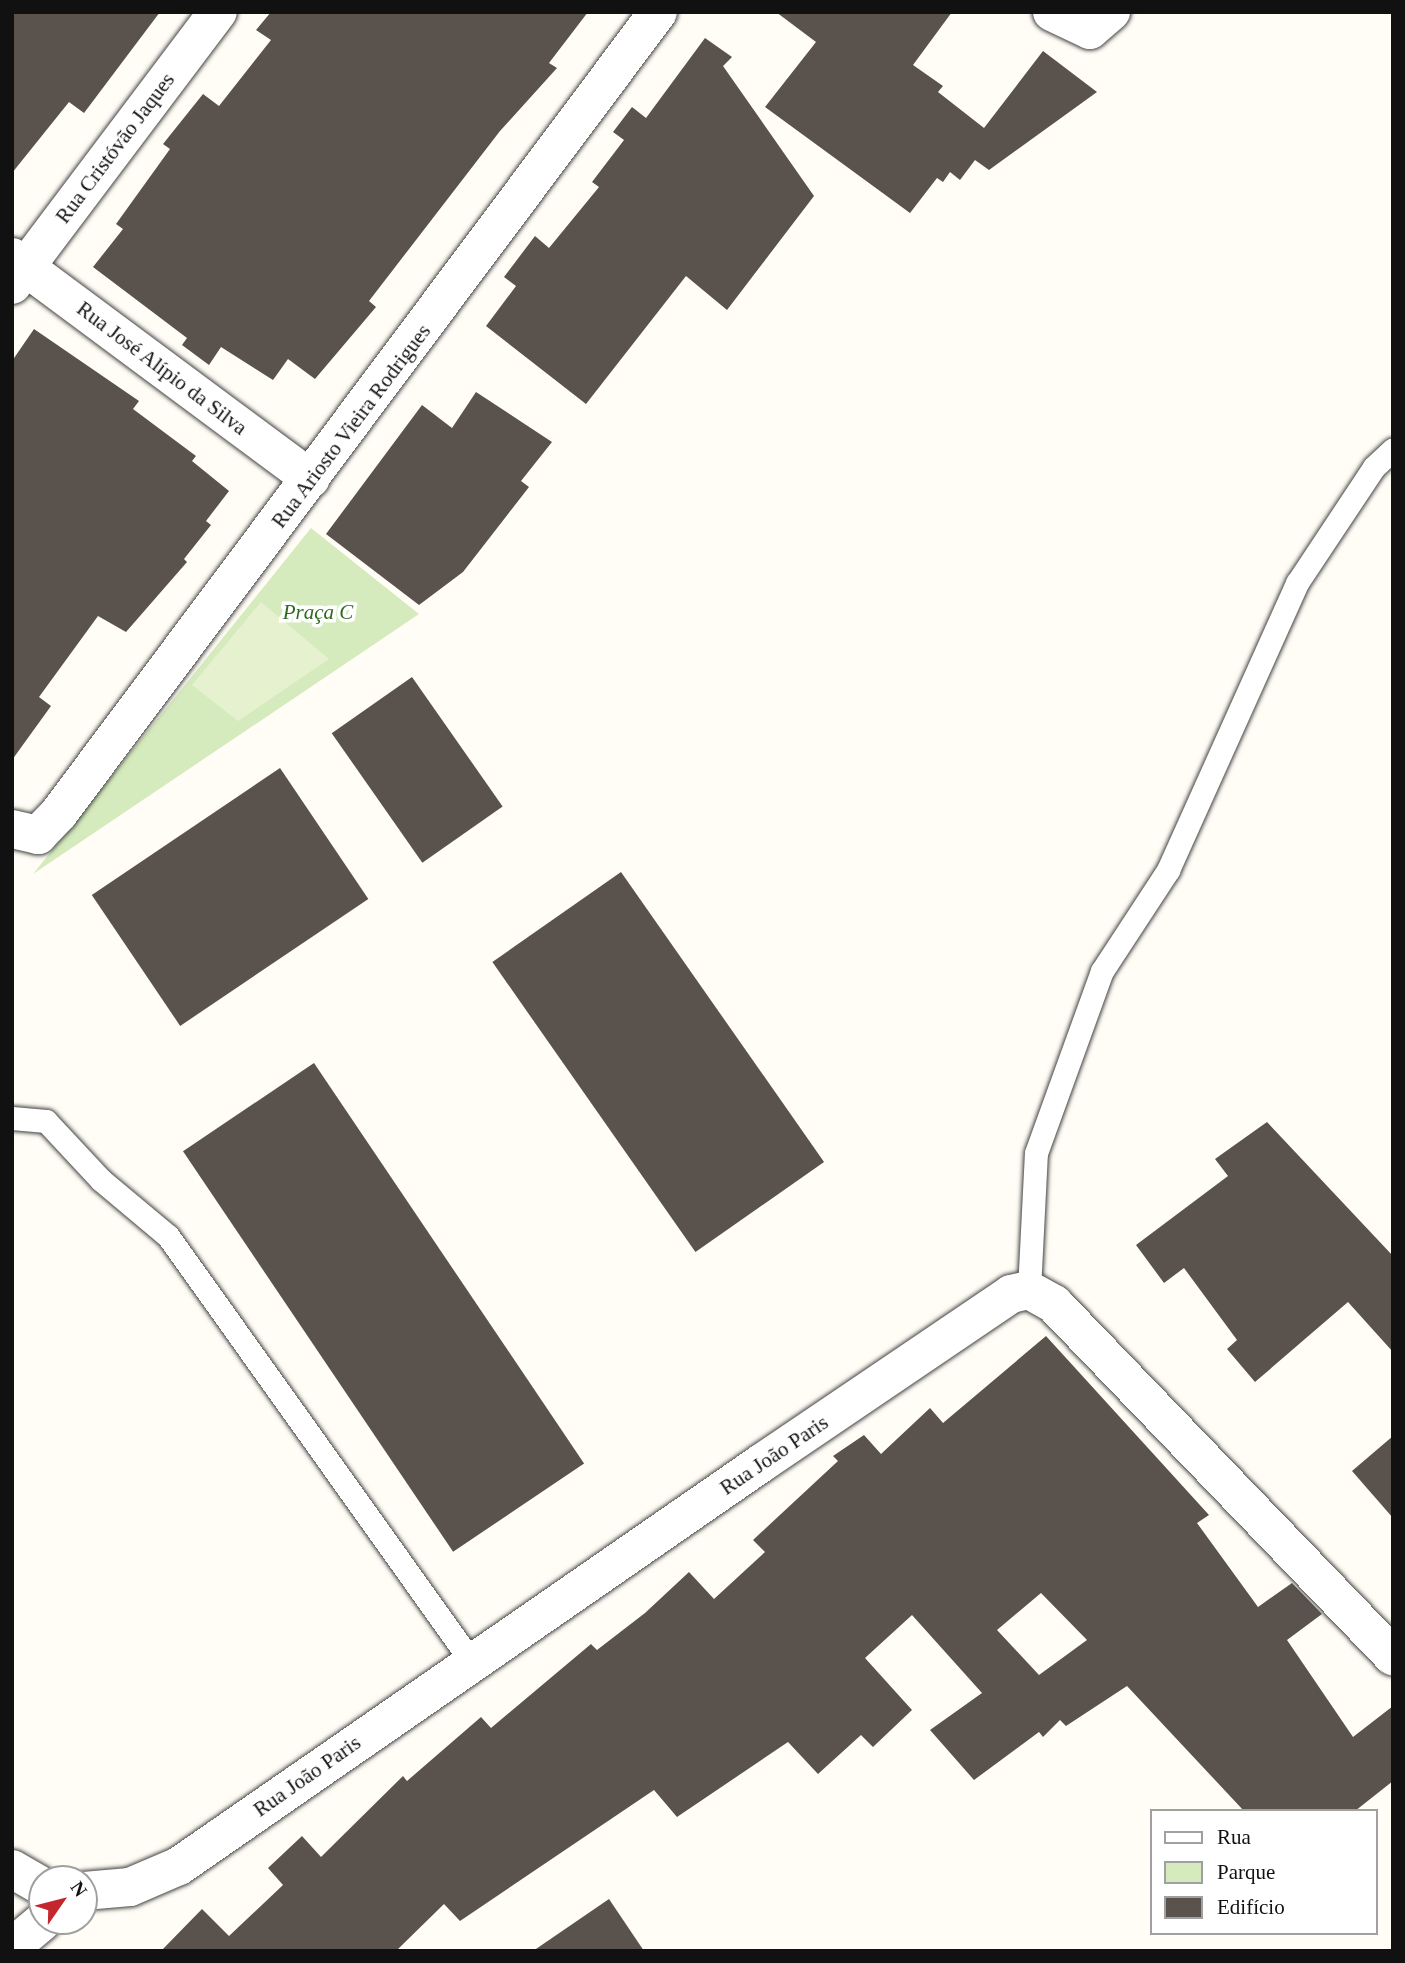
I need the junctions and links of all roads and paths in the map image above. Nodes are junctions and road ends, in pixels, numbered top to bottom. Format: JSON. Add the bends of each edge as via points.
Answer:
{"nodes":[{"id":1,"x":218,"y":12,"type":"edge"},
{"id":2,"x":658,"y":12,"type":"edge"},
{"id":3,"x":1052,"y":12,"type":"edge"},
{"id":4,"x":1101,"y":21,"type":"edge"},
{"id":5,"x":17,"y":270,"type":"edge"},
{"id":6,"x":1393,"y":449,"type":"edge"},
{"id":7,"x":312,"y":479,"type":"junction"},
{"id":8,"x":25,"y":832,"type":"edge"},
{"id":9,"x":12,"y":1118,"type":"edge"},
{"id":10,"x":1029,"y":1290,"type":"junction"},
{"id":11,"x":1393,"y":1656,"type":"edge"},
{"id":12,"x":471,"y":1661,"type":"junction"},
{"id":13,"x":12,"y":1869,"type":"edge"},
{"id":14,"x":28,"y":1878,"type":"edge"},
{"id":15,"x":98,"y":1890,"type":"edge"},
{"id":16,"x":28,"y":1934,"type":"edge"},
{"id":17,"x":12,"y":1947,"type":"edge"}],
"edges":[{"from":1,"to":5,"type":"street","name":"Rua Cristóvão Jaques"},
{"from":2,"to":7,"type":"street","name":"Rua Ariosto Vieira Rodrigues"},
{"from":3,"to":4,"type":"street"},
{"from":5,"to":7,"type":"street","name":"Rua José Alípio da Silva"},
{"from":6,"to":10,"type":"lane","via":[[1374,467],[1297,583],[1168,870],[1102,971],[1036,1153]]},
{"from":7,"to":8,"type":"street","name":"Rua Ariosto Vieira Rodrigues"},
{"from":9,"to":12,"type":"lane","via":[[46,1121],[101,1180],[168,1236]]},
{"from":10,"to":11,"type":"street","via":[[1054,1304]]},
{"from":10,"to":12,"type":"street","name":"Rua João Paris","via":[[1011,1294]]},
{"from":12,"to":15,"type":"street","name":"Rua João Paris","via":[[179,1866],[130,1887]]},
{"from":13,"to":14,"type":"street"},
{"from":16,"to":17,"type":"street"}]}
